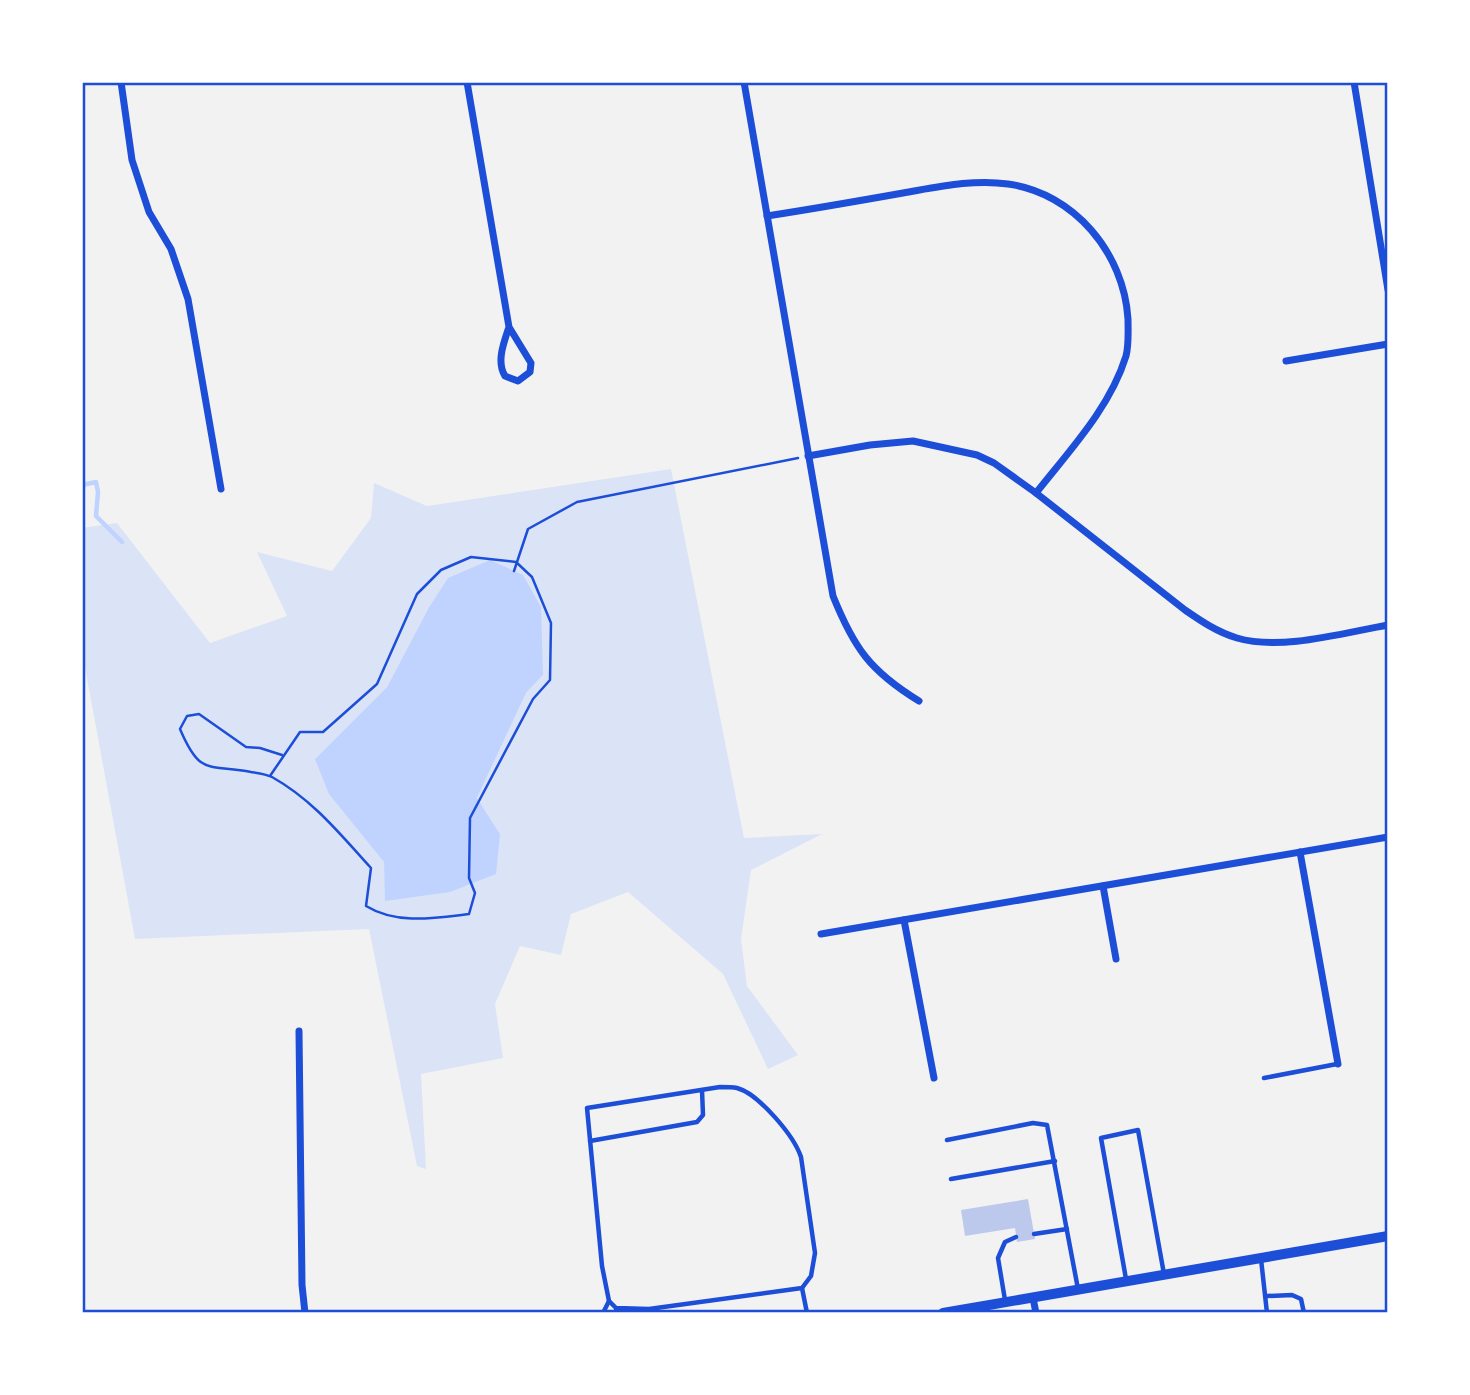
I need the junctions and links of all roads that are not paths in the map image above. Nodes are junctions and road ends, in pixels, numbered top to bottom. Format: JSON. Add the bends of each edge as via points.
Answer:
{"nodes":[{"id":1,"x":121,"y":82,"type":"edge"},
{"id":2,"x":467,"y":82,"type":"edge"},
{"id":3,"x":744,"y":82,"type":"edge"},
{"id":4,"x":1354,"y":82,"type":"edge"},
{"id":5,"x":767,"y":216,"type":"junction"},
{"id":6,"x":1388,"y":290,"type":"edge"},
{"id":7,"x":509,"y":327,"type":"junction"},
{"id":8,"x":1388,"y":344,"type":"edge"},
{"id":9,"x":1286,"y":361,"type":"dead end"},
{"id":10,"x":808,"y":456,"type":"junction"},
{"id":11,"x":221,"y":489,"type":"dead end"},
{"id":12,"x":1036,"y":493,"type":"junction"},
{"id":13,"x":1388,"y":625,"type":"edge"},
{"id":14,"x":919,"y":701,"type":"dead end"},
{"id":15,"x":1388,"y":837,"type":"edge"},
{"id":16,"x":1300,"y":852,"type":"junction"},
{"id":17,"x":1103,"y":886,"type":"junction"},
{"id":18,"x":904,"y":920,"type":"junction"},
{"id":19,"x":821,"y":934,"type":"dead end"},
{"id":20,"x":1116,"y":959,"type":"dead end"},
{"id":21,"x":299,"y":1031,"type":"dead end"},
{"id":22,"x":1338,"y":1064,"type":"joint"},
{"id":23,"x":934,"y":1078,"type":"dead end"},
{"id":24,"x":1264,"y":1078,"type":"dead end"},
{"id":25,"x":702,"y":1090,"type":"junction"},
{"id":26,"x":947,"y":1140,"type":"dead end"},
{"id":27,"x":590,"y":1141,"type":"junction"},
{"id":28,"x":1055,"y":1161,"type":"junction"},
{"id":29,"x":950,"y":1179,"type":"dead end"},
{"id":30,"x":1067,"y":1229,"type":"junction"},
{"id":31,"x":1034,"y":1234,"type":"dead end"},
{"id":32,"x":1388,"y":1236,"type":"edge"},
{"id":33,"x":1016,"y":1237,"type":"dead end"},
{"id":34,"x":1261,"y":1258,"type":"junction"},
{"id":35,"x":1164,"y":1275,"type":"junction"},
{"id":36,"x":1126,"y":1281,"type":"junction"},
{"id":37,"x":802,"y":1287,"type":"junction"},
{"id":38,"x":1078,"y":1290,"type":"junction"},
{"id":39,"x":1267,"y":1296,"type":"junction"},
{"id":40,"x":1033,"y":1297,"type":"junction"},
{"id":41,"x":609,"y":1301,"type":"junction"},
{"id":42,"x":1005,"y":1302,"type":"junction"},
{"id":43,"x":617,"y":1310,"type":"edge"},
{"id":44,"x":305,"y":1313,"type":"edge"},
{"id":45,"x":603,"y":1313,"type":"edge"},
{"id":46,"x":807,"y":1313,"type":"edge"},
{"id":47,"x":943,"y":1313,"type":"edge"},
{"id":48,"x":1036,"y":1313,"type":"edge"},
{"id":49,"x":1268,"y":1313,"type":"edge"},
{"id":50,"x":1304,"y":1313,"type":"edge"}],
"edges":[{"from":1,"to":11,"type":"street","via":[[132,160],[149,212],[171,249],[188,299]]},
{"from":2,"to":7,"type":"street"},
{"from":3,"to":5,"type":"street"},
{"from":4,"to":6,"type":"street"},
{"from":5,"to":10,"type":"street"},
{"from":5,"to":12,"type":"street","via":[[968,182],[1041,192],[1080,218],[1110,255],[1121,279],[1127,303],[1126,355],[1091,422]]},
{"from":7,"to":7,"type":"street","via":[[531,363],[530,372],[518,381],[509,379],[501,367]]},
{"from":8,"to":9,"type":"street"},
{"from":10,"to":12,"type":"street","via":[[893,442],[936,444],[994,463]]},
{"from":10,"to":14,"type":"street","via":[[833,596],[848,632],[869,663]]},
{"from":12,"to":13,"type":"street","via":[[1185,610],[1238,638],[1290,641]]},
{"from":15,"to":16,"type":"street"},
{"from":16,"to":17,"type":"street"},
{"from":16,"to":22,"type":"street"},
{"from":17,"to":18,"type":"street"},
{"from":17,"to":20,"type":"street"},
{"from":18,"to":19,"type":"street"},
{"from":18,"to":23,"type":"street"},
{"from":21,"to":44,"type":"street"},
{"from":22,"to":24,"type":"lane"},
{"from":25,"to":27,"type":"lane","via":[[703,1115],[697,1122]]},
{"from":25,"to":27,"type":"lane","via":[[587,1108]]},
{"from":25,"to":37,"type":"lane","via":[[739,1088],[761,1104],[796,1143],[815,1253],[811,1276]]},
{"from":26,"to":28,"type":"lane","via":[[1033,1123],[1047,1125]]},
{"from":27,"to":41,"type":"lane"},
{"from":28,"to":29,"type":"lane"},
{"from":28,"to":30,"type":"lane"},
{"from":30,"to":31,"type":"lane"},
{"from":30,"to":38,"type":"lane"},
{"from":32,"to":34,"type":"street"},
{"from":33,"to":42,"type":"lane","via":[[1005,1242],[998,1258]]},
{"from":34,"to":35,"type":"street"},
{"from":34,"to":39,"type":"lane"},
{"from":35,"to":36,"type":"street"},
{"from":35,"to":36,"type":"lane","via":[[1138,1130],[1101,1138]]},
{"from":36,"to":38,"type":"street"},
{"from":37,"to":43,"type":"lane"},
{"from":37,"to":46,"type":"lane"},
{"from":38,"to":40,"type":"street"},
{"from":39,"to":49,"type":"lane"},
{"from":39,"to":50,"type":"lane","via":[[1292,1294],[1301,1299]]},
{"from":40,"to":42,"type":"street"},
{"from":40,"to":48,"type":"street"},
{"from":41,"to":43,"type":"lane"},
{"from":41,"to":45,"type":"lane"},
{"from":42,"to":47,"type":"street"}]}
